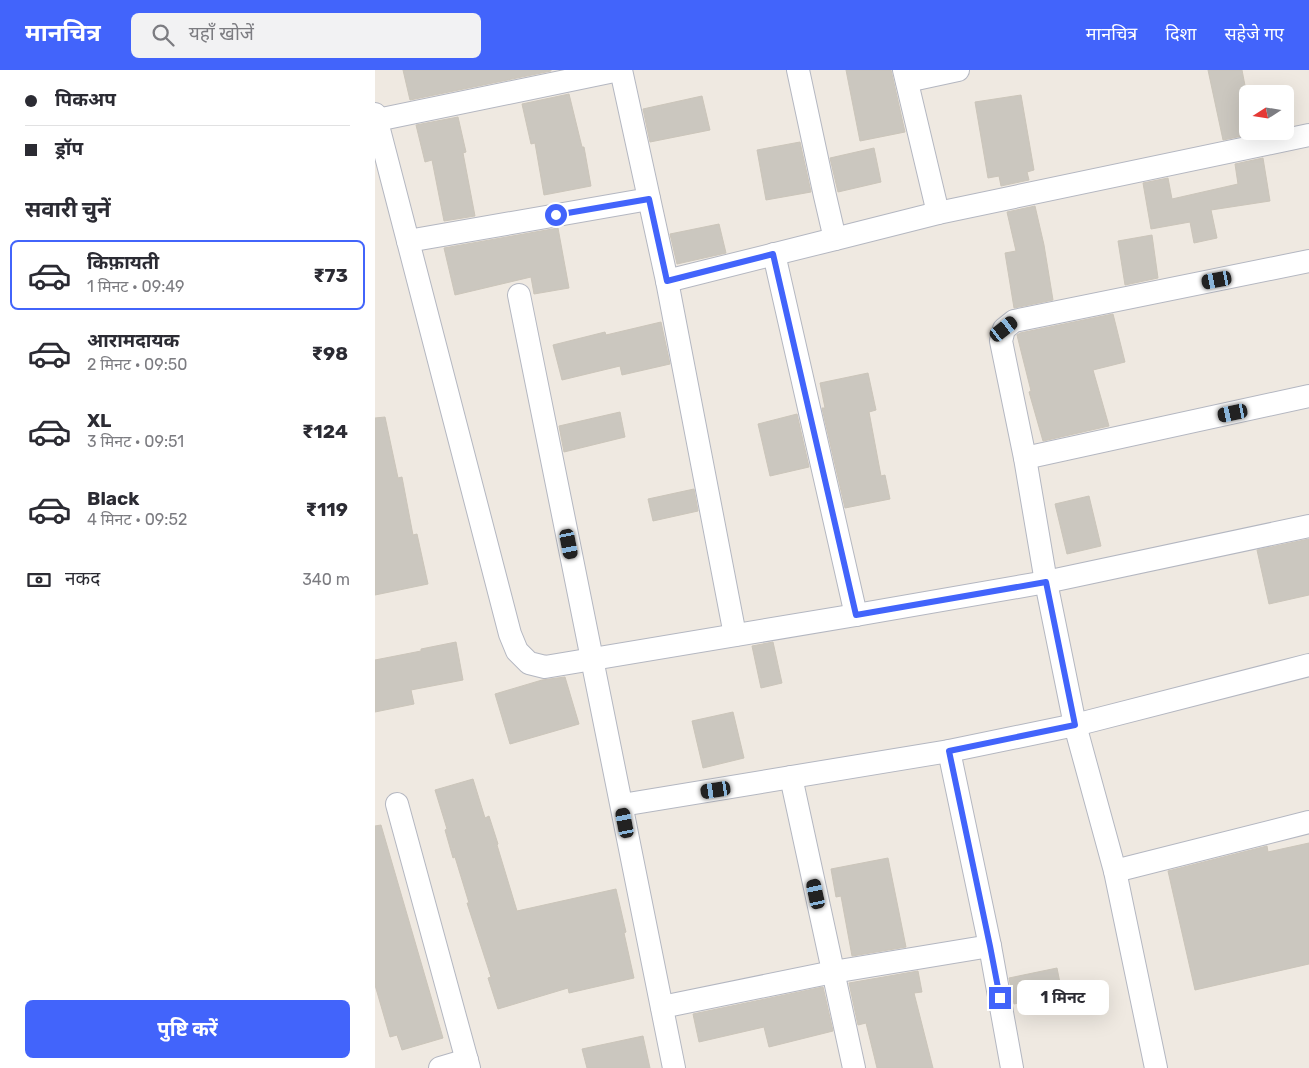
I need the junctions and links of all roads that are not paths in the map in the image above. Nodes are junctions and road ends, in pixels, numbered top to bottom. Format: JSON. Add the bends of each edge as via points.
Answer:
{"nodes":[{"id":1,"x":620,"y":70,"type":"edge"},
{"id":2,"x":798,"y":70,"type":"edge"},
{"id":3,"x":958,"y":70,"type":"edge"},
{"id":4,"x":906,"y":76,"type":"edge"},
{"id":5,"x":376,"y":117,"type":"edge"},
{"id":6,"x":1309,"y":136,"type":"edge"},
{"id":7,"x":649,"y":199,"type":"junction"},
{"id":8,"x":938,"y":213,"type":"junction"},
{"id":9,"x":835,"y":239,"type":"junction"},
{"id":10,"x":408,"y":241,"type":"junction"},
{"id":11,"x":773,"y":254,"type":"junction"},
{"id":12,"x":1309,"y":261,"type":"edge"},
{"id":13,"x":667,"y":281,"type":"junction"},
{"id":14,"x":519,"y":295,"type":"dead end"},
{"id":15,"x":1309,"y":396,"type":"edge"},
{"id":16,"x":1025,"y":458,"type":"junction"},
{"id":17,"x":1309,"y":526,"type":"edge"},
{"id":18,"x":1046,"y":582,"type":"junction"},
{"id":19,"x":856,"y":615,"type":"junction"},
{"id":20,"x":735,"y":636,"type":"junction"},
{"id":21,"x":593,"y":659,"type":"junction"},
{"id":22,"x":1309,"y":665,"type":"edge"},
{"id":23,"x":1075,"y":725,"type":"junction"},
{"id":24,"x":949,"y":751,"type":"junction"},
{"id":25,"x":791,"y":777,"type":"junction"},
{"id":26,"x":397,"y":804,"type":"dead end"},
{"id":27,"x":622,"y":805,"type":"junction"},
{"id":28,"x":1309,"y":822,"type":"edge"},
{"id":29,"x":1115,"y":871,"type":"junction"},
{"id":30,"x":990,"y":946,"type":"junction"},
{"id":31,"x":833,"y":972,"type":"junction"},
{"id":32,"x":662,"y":1007,"type":"junction"},
{"id":33,"x":468,"y":1064,"type":"edge"},
{"id":34,"x":440,"y":1068,"type":"edge"},
{"id":35,"x":674,"y":1068,"type":"edge"},
{"id":36,"x":854,"y":1068,"type":"edge"},
{"id":37,"x":1013,"y":1068,"type":"edge"},
{"id":38,"x":1156,"y":1068,"type":"edge"}],
"edges":[{"from":1,"to":5,"type":"street"},
{"from":1,"to":7,"type":"street"},
{"from":2,"to":9,"type":"street"},
{"from":3,"to":4,"type":"street"},
{"from":4,"to":8,"type":"street"},
{"from":5,"to":10,"type":"street"},
{"from":6,"to":8,"type":"street"},
{"from":7,"to":10,"type":"street"},
{"from":7,"to":13,"type":"street"},
{"from":8,"to":9,"type":"street"},
{"from":9,"to":11,"type":"street"},
{"from":10,"to":21,"type":"street","via":[[517,651],[529,663],[545,666]]},
{"from":11,"to":13,"type":"street"},
{"from":11,"to":19,"type":"street"},
{"from":12,"to":16,"type":"street","via":[[1014,321],[1004,329],[1001,341]]},
{"from":13,"to":20,"type":"street"},
{"from":14,"to":21,"type":"street"},
{"from":15,"to":16,"type":"street"},
{"from":16,"to":18,"type":"street"},
{"from":17,"to":18,"type":"street"},
{"from":18,"to":19,"type":"street"},
{"from":18,"to":23,"type":"street"},
{"from":19,"to":20,"type":"street"},
{"from":20,"to":21,"type":"street"},
{"from":21,"to":27,"type":"street"},
{"from":22,"to":23,"type":"street"},
{"from":23,"to":24,"type":"street"},
{"from":23,"to":29,"type":"street"},
{"from":24,"to":25,"type":"street"},
{"from":24,"to":30,"type":"street"},
{"from":25,"to":27,"type":"street"},
{"from":25,"to":31,"type":"street"},
{"from":26,"to":33,"type":"street"},
{"from":27,"to":32,"type":"street"},
{"from":28,"to":29,"type":"street"},
{"from":29,"to":38,"type":"street"},
{"from":30,"to":31,"type":"street"},
{"from":30,"to":37,"type":"street"},
{"from":31,"to":32,"type":"street"},
{"from":31,"to":36,"type":"street"},
{"from":32,"to":35,"type":"street"},
{"from":33,"to":34,"type":"street"}]}
